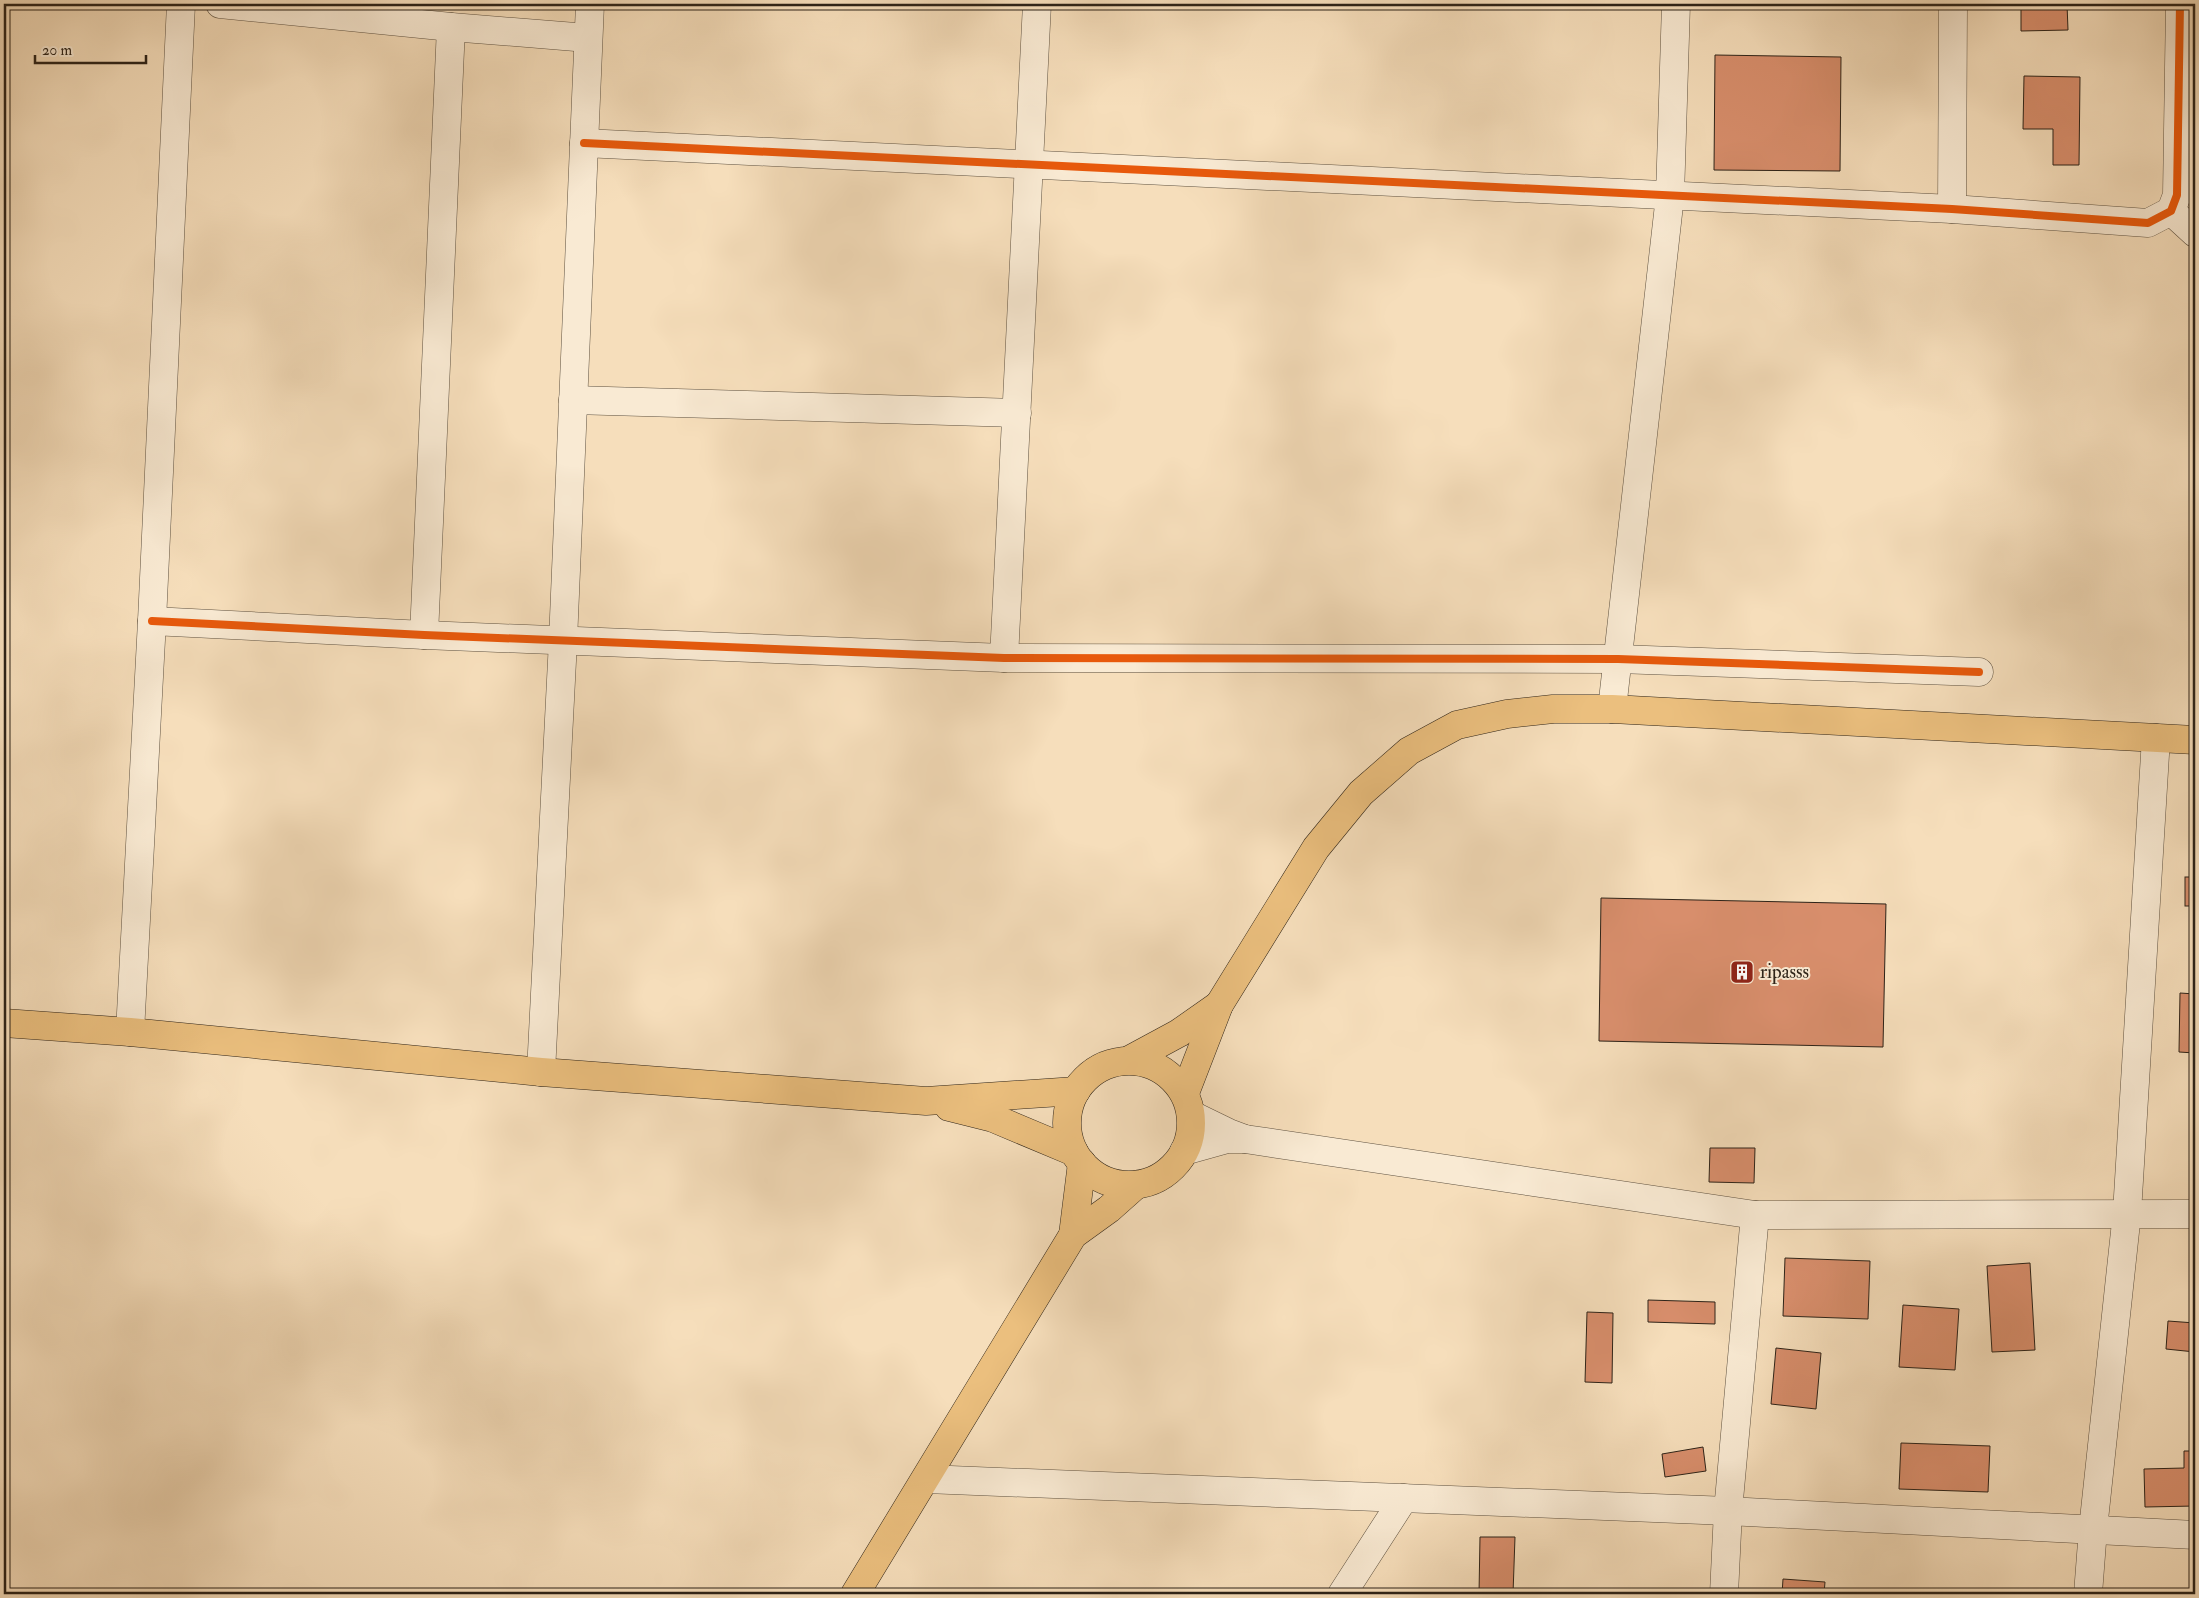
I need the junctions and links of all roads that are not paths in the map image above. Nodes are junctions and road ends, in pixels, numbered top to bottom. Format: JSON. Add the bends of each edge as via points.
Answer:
{"nodes":[{"id":1,"x":181,"y":4,"type":"edge"},
{"id":2,"x":220,"y":4,"type":"edge"},
{"id":3,"x":590,"y":4,"type":"edge"},
{"id":4,"x":1037,"y":4,"type":"edge"},
{"id":5,"x":1676,"y":4,"type":"edge"},
{"id":6,"x":1953,"y":4,"type":"edge"},
{"id":7,"x":2180,"y":4,"type":"edge"},
{"id":8,"x":451,"y":27,"type":"junction"},
{"id":9,"x":588,"y":38,"type":"junction"},
{"id":10,"x":584,"y":143,"type":"junction"},
{"id":11,"x":1029,"y":164,"type":"junction"},
{"id":12,"x":1670,"y":196,"type":"junction"},
{"id":13,"x":1952,"y":209,"type":"junction"},
{"id":14,"x":2172,"y":211,"type":"junction"},
{"id":15,"x":2195,"y":233,"type":"edge"},
{"id":16,"x":573,"y":400,"type":"junction"},
{"id":17,"x":1018,"y":413,"type":"junction"},
{"id":18,"x":152,"y":621,"type":"junction"},
{"id":19,"x":424,"y":635,"type":"junction"},
{"id":20,"x":563,"y":641,"type":"junction"},
{"id":21,"x":1004,"y":658,"type":"junction"},
{"id":22,"x":1618,"y":659,"type":"junction"},
{"id":23,"x":1979,"y":672,"type":"dead end"},
{"id":24,"x":1612,"y":708,"type":"junction"},
{"id":25,"x":2156,"y":738,"type":"junction"},
{"id":26,"x":2195,"y":740,"type":"edge"},
{"id":27,"x":1219,"y":1004,"type":"junction"},
{"id":28,"x":4,"y":1023,"type":"edge"},
{"id":29,"x":130,"y":1032,"type":"junction"},
{"id":30,"x":1129,"y":1060,"type":"junction"},
{"id":31,"x":541,"y":1072,"type":"junction"},
{"id":32,"x":1076,"y":1090,"type":"junction"},
{"id":33,"x":926,"y":1100,"type":"junction"},
{"id":34,"x":1188,"y":1104,"type":"junction"},
{"id":35,"x":1245,"y":1138,"type":"junction"},
{"id":36,"x":1184,"y":1151,"type":"junction"},
{"id":37,"x":1078,"y":1157,"type":"junction"},
{"id":38,"x":1136,"y":1185,"type":"junction"},
{"id":39,"x":2127,"y":1213,"type":"junction"},
{"id":40,"x":2195,"y":1214,"type":"edge"},
{"id":41,"x":1755,"y":1215,"type":"junction"},
{"id":42,"x":1073,"y":1236,"type":"junction"},
{"id":43,"x":926,"y":1479,"type":"junction"},
{"id":44,"x":1404,"y":1498,"type":"junction"},
{"id":45,"x":1728,"y":1511,"type":"junction"},
{"id":46,"x":2093,"y":1529,"type":"junction"},
{"id":47,"x":2195,"y":1535,"type":"edge"},
{"id":48,"x":855,"y":1594,"type":"edge"},
{"id":49,"x":1342,"y":1594,"type":"edge"},
{"id":50,"x":1724,"y":1594,"type":"edge"},
{"id":51,"x":2088,"y":1594,"type":"edge"}],
"edges":[{"from":1,"to":18,"type":"street"},
{"from":2,"to":8,"type":"street"},
{"from":3,"to":9,"type":"street"},
{"from":4,"to":11,"type":"street"},
{"from":5,"to":12,"type":"street"},
{"from":6,"to":13,"type":"street"},
{"from":7,"to":14,"type":"street","via":[[2176,195]]},
{"from":8,"to":9,"type":"street"},
{"from":8,"to":19,"type":"street"},
{"from":9,"to":10,"type":"street"},
{"from":10,"to":11,"type":"street"},
{"from":10,"to":16,"type":"street"},
{"from":11,"to":12,"type":"street"},
{"from":11,"to":17,"type":"street"},
{"from":12,"to":13,"type":"street"},
{"from":12,"to":22,"type":"street"},
{"from":13,"to":14,"type":"street","via":[[2148,223]]},
{"from":14,"to":15,"type":"street"},
{"from":16,"to":17,"type":"street"},
{"from":16,"to":20,"type":"street"},
{"from":17,"to":21,"type":"street"},
{"from":18,"to":19,"type":"street"},
{"from":18,"to":29,"type":"street"},
{"from":19,"to":20,"type":"street"},
{"from":20,"to":21,"type":"street"},
{"from":20,"to":31,"type":"street"},
{"from":21,"to":22,"type":"street"},
{"from":22,"to":23,"type":"street"},
{"from":22,"to":24,"type":"street"},
{"from":24,"to":25,"type":"main road"},
{"from":24,"to":27,"type":"main road","via":[[1507,714],[1457,725],[1409,751],[1361,793],[1316,848]]},
{"from":25,"to":26,"type":"main road"},
{"from":25,"to":39,"type":"street"},
{"from":27,"to":30,"type":"main road","via":[[1179,1034]]},
{"from":27,"to":34,"type":"main road"},
{"from":28,"to":29,"type":"main road"},
{"from":29,"to":31,"type":"main road"},
{"from":30,"to":32,"type":"main road","via":[[1112,1062],[1097,1069]]},
{"from":30,"to":34,"type":"main road","via":[[1146,1062],[1161,1069],[1174,1080]]},
{"from":31,"to":33,"type":"main road"},
{"from":32,"to":33,"type":"main road"},
{"from":32,"to":37,"type":"main road","via":[[1067,1115],[1068,1134]]},
{"from":33,"to":37,"type":"main road","via":[[993,1118]]},
{"from":34,"to":35,"type":"street","via":[[1229,1133]]},
{"from":34,"to":36,"type":"main road","via":[[1189,1143]]},
{"from":35,"to":36,"type":"street","via":[[1227,1139]]},
{"from":35,"to":41,"type":"street"},
{"from":36,"to":38,"type":"main road","via":[[1168,1172]]},
{"from":37,"to":38,"type":"main road","via":[[1099,1178],[1117,1184]]},
{"from":37,"to":42,"type":"main road"},
{"from":38,"to":42,"type":"main road"},
{"from":39,"to":40,"type":"street"},
{"from":39,"to":41,"type":"street"},
{"from":39,"to":46,"type":"street"},
{"from":41,"to":45,"type":"street"},
{"from":42,"to":43,"type":"main road"},
{"from":43,"to":44,"type":"street"},
{"from":43,"to":48,"type":"main road"},
{"from":44,"to":45,"type":"street"},
{"from":44,"to":49,"type":"street"},
{"from":45,"to":46,"type":"street"},
{"from":45,"to":50,"type":"street"},
{"from":46,"to":47,"type":"street"},
{"from":46,"to":51,"type":"street"}]}
